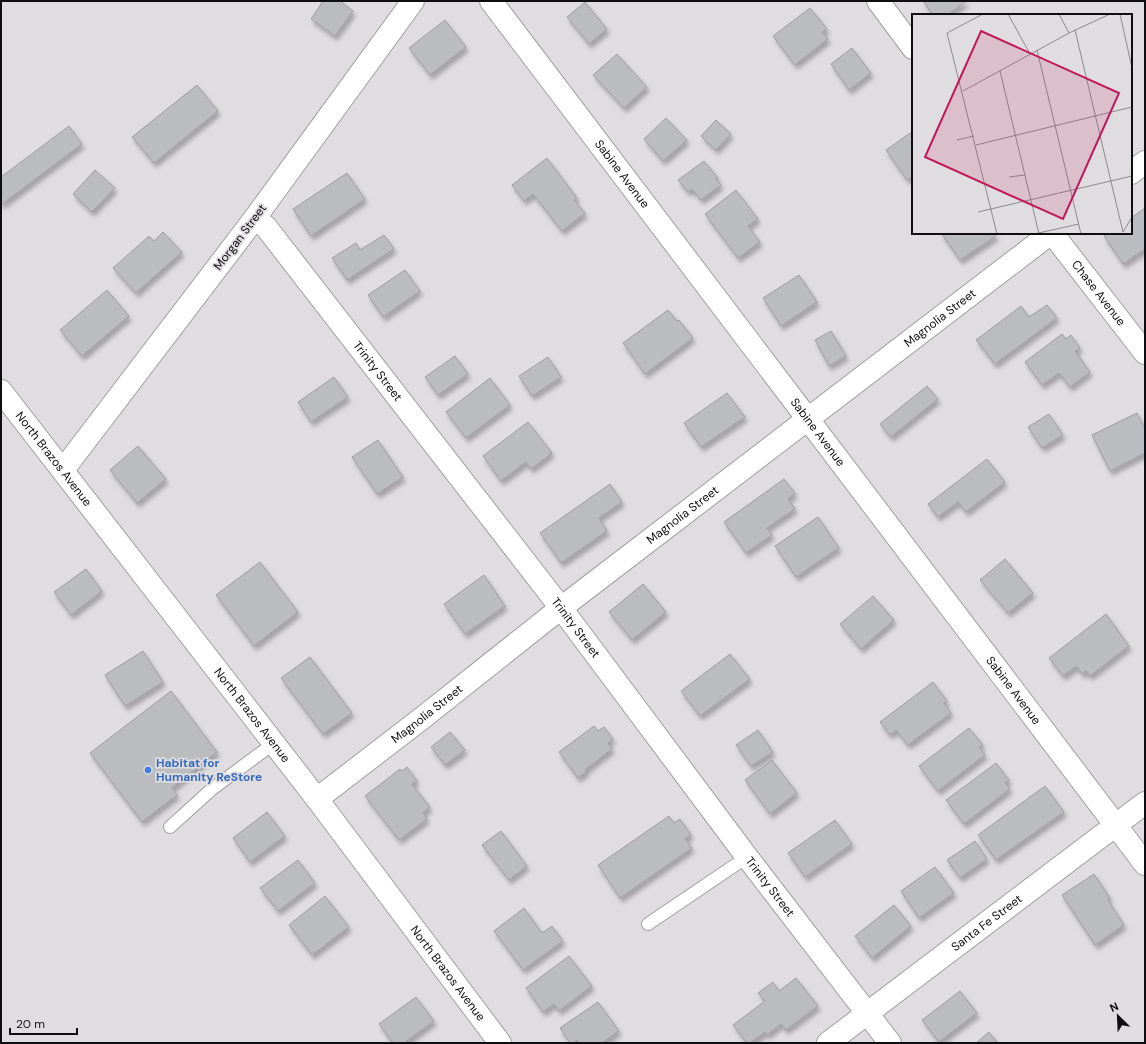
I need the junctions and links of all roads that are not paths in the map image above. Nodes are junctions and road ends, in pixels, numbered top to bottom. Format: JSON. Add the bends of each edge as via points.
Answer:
{"nodes":[{"id":1,"x":412,"y":1,"type":"edge"},
{"id":2,"x":491,"y":1,"type":"edge"},
{"id":3,"x":878,"y":1,"type":"edge"},
{"id":4,"x":912,"y":47,"type":"edge"},
{"id":5,"x":1145,"y":162,"type":"edge"},
{"id":6,"x":1132,"y":172,"type":"edge"},
{"id":7,"x":255,"y":218,"type":"junction"},
{"id":8,"x":1051,"y":234,"type":"edge"},
{"id":9,"x":1053,"y":234,"type":"edge"},
{"id":10,"x":1145,"y":353,"type":"edge"},
{"id":11,"x":1,"y":391,"type":"edge"},
{"id":12,"x":808,"y":420,"type":"junction"},
{"id":13,"x":63,"y":470,"type":"junction"},
{"id":14,"x":561,"y":608,"type":"junction"},
{"id":15,"x":273,"y":744,"type":"junction"},
{"id":16,"x":317,"y":799,"type":"junction"},
{"id":17,"x":1145,"y":804,"type":"edge"},
{"id":18,"x":1116,"y":826,"type":"junction"},
{"id":19,"x":170,"y":827,"type":"dead end"},
{"id":20,"x":747,"y":857,"type":"junction"},
{"id":21,"x":1145,"y":864,"type":"edge"},
{"id":22,"x":648,"y":924,"type":"dead end"},
{"id":23,"x":867,"y":1013,"type":"junction"},
{"id":24,"x":500,"y":1043,"type":"edge"},
{"id":25,"x":828,"y":1043,"type":"edge"},
{"id":26,"x":890,"y":1043,"type":"edge"}],
"edges":[{"from":1,"to":7,"type":"street","name":"Morgan Street"},
{"from":2,"to":12,"type":"street","name":"Sabine Avenue"},
{"from":3,"to":4,"type":"street"},
{"from":5,"to":6,"type":"street"},
{"from":7,"to":13,"type":"street","name":"Morgan Street"},
{"from":7,"to":14,"type":"street","name":"Trinity Street","via":[[271,233]]},
{"from":8,"to":12,"type":"street","name":"Magnolia Street"},
{"from":9,"to":10,"type":"street","name":"Chase Avenue"},
{"from":11,"to":13,"type":"street","name":"North Brazos Avenue"},
{"from":12,"to":14,"type":"street","name":"Magnolia Street"},
{"from":12,"to":18,"type":"street","name":"Sabine Avenue"},
{"from":13,"to":15,"type":"street","name":"North Brazos Avenue"},
{"from":14,"to":16,"type":"street","name":"Magnolia Street"},
{"from":14,"to":20,"type":"street","name":"Trinity Street"},
{"from":15,"to":16,"type":"street","name":"North Brazos Avenue"},
{"from":15,"to":19,"type":"lane","via":[[212,789]]},
{"from":16,"to":24,"type":"street","name":"North Brazos Avenue"},
{"from":17,"to":18,"type":"street","name":"Santa Fe Street"},
{"from":18,"to":21,"type":"street","name":"Sabine Avenue"},
{"from":18,"to":23,"type":"street","name":"Santa Fe Street"},
{"from":20,"to":22,"type":"lane"},
{"from":20,"to":23,"type":"street","name":"Trinity Street"},
{"from":23,"to":25,"type":"street","name":"Santa Fe Street"},
{"from":23,"to":26,"type":"street","name":"Trinity Street"}]}
